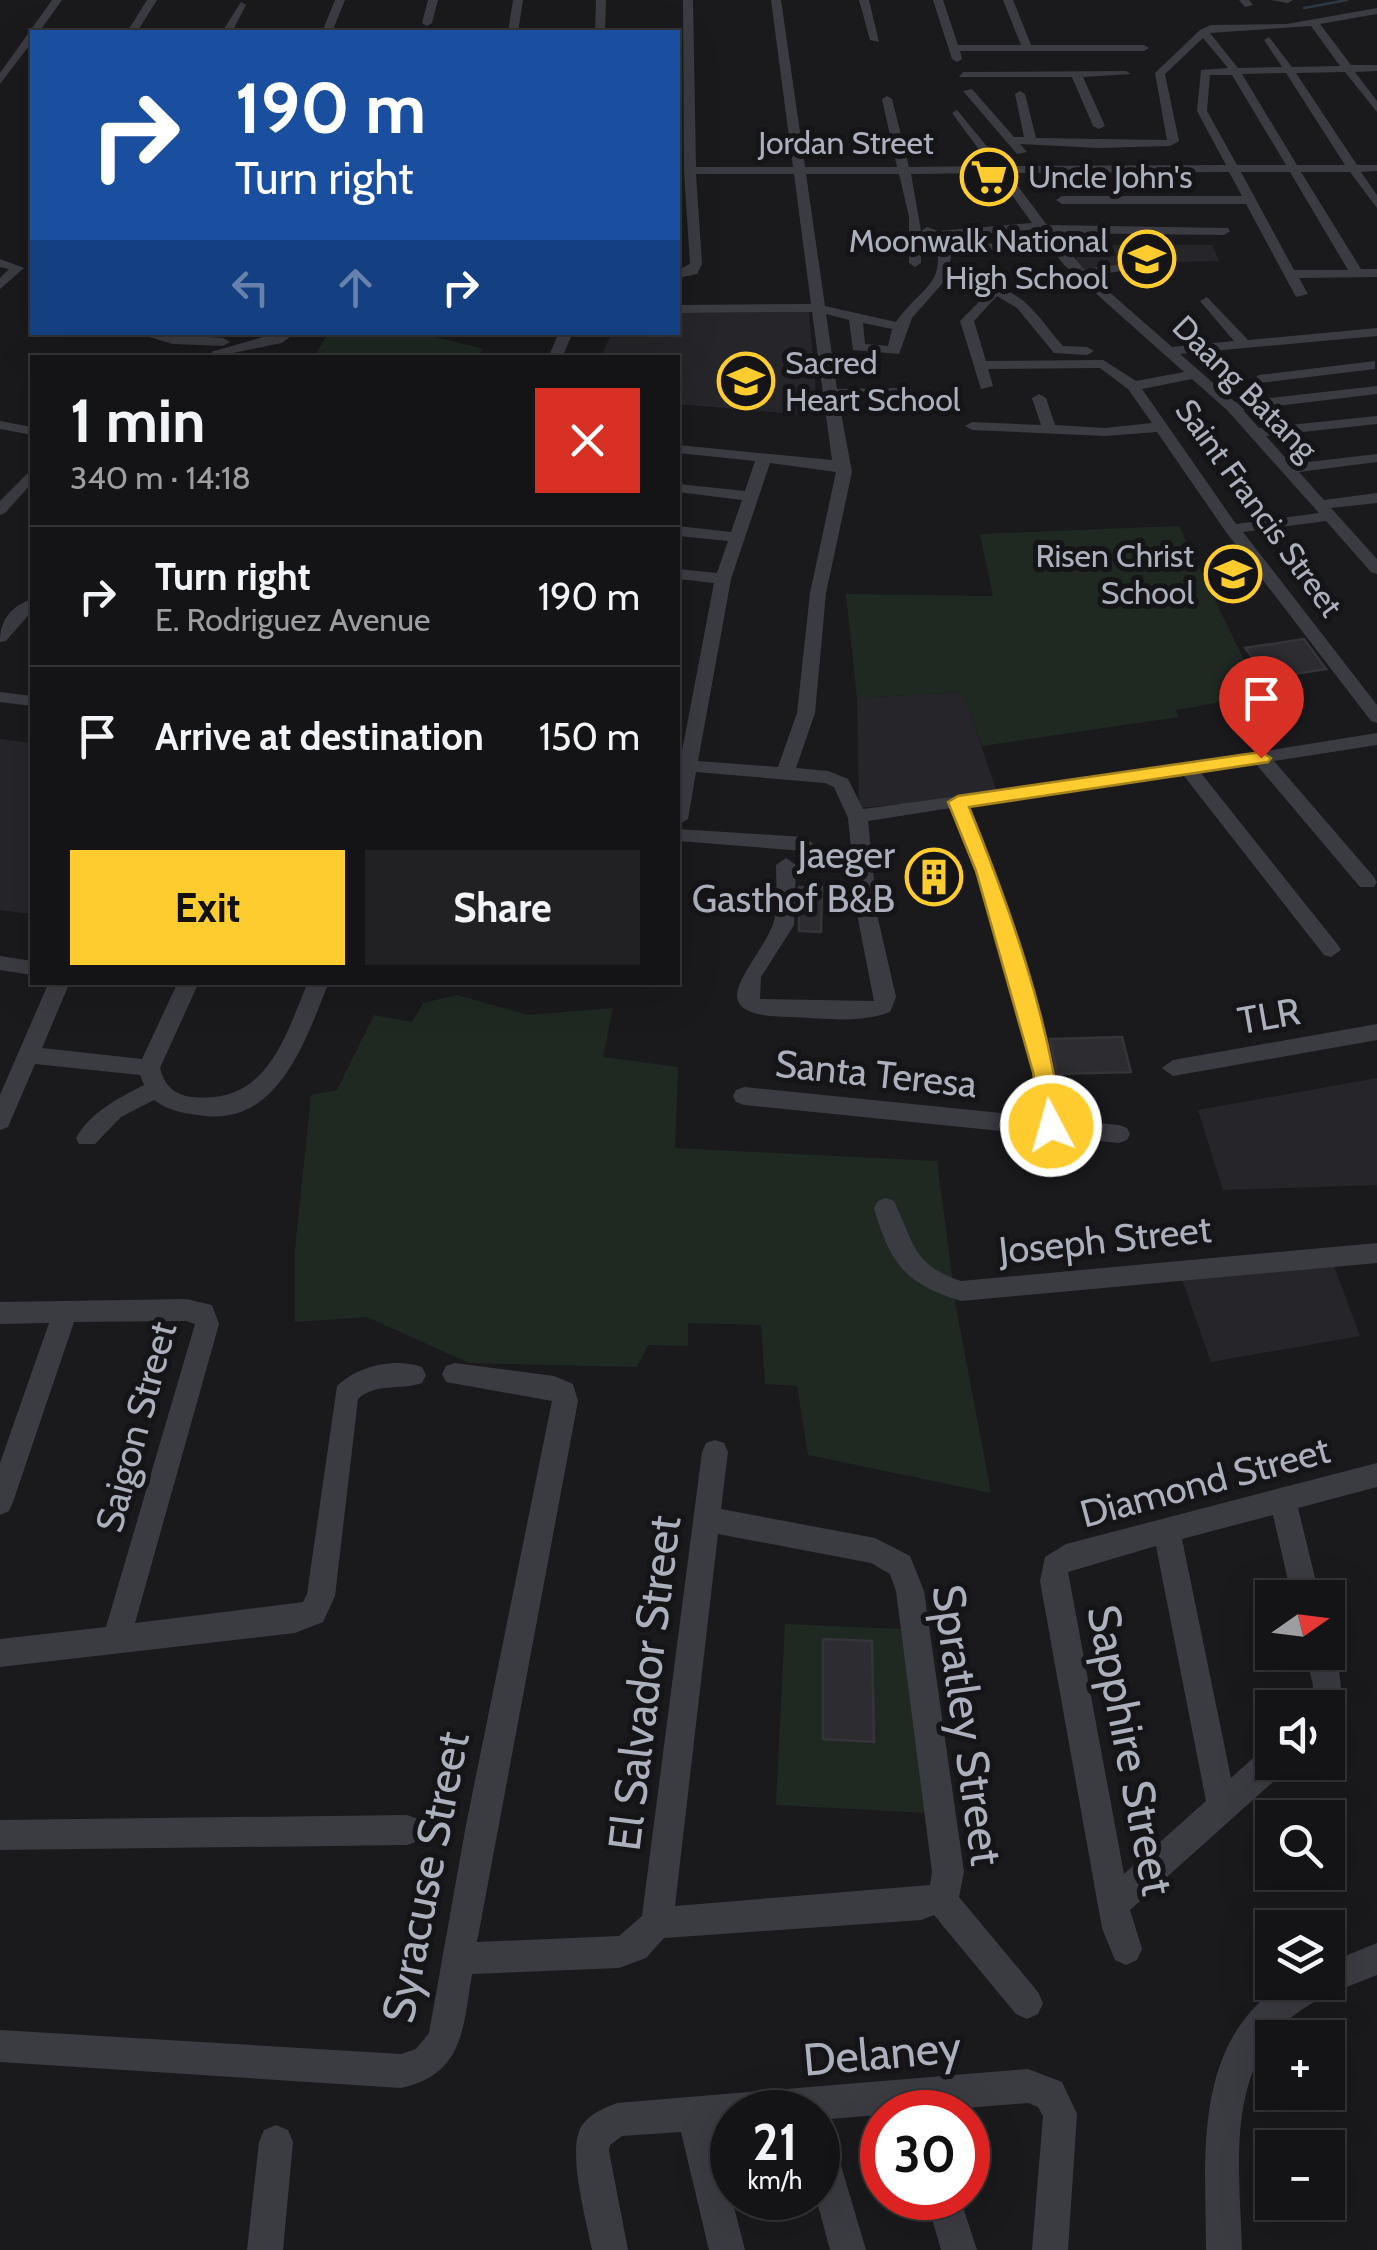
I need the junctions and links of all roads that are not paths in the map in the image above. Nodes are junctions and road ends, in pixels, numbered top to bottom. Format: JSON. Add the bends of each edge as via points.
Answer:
{"nodes":[{"id":1,"x":58,"y":0,"type":"edge"},
{"id":2,"x":152,"y":0,"type":"edge"},
{"id":3,"x":340,"y":0,"type":"edge"},
{"id":4,"x":434,"y":0,"type":"edge"},
{"id":5,"x":518,"y":0,"type":"edge"},
{"id":6,"x":601,"y":0,"type":"edge"},
{"id":7,"x":688,"y":0,"type":"edge"},
{"id":8,"x":776,"y":0,"type":"edge"},
{"id":9,"x":864,"y":0,"type":"edge"},
{"id":10,"x":922,"y":0,"type":"edge"},
{"id":11,"x":1008,"y":0,"type":"edge"},
{"id":12,"x":1276,"y":0,"type":"edge"},
{"id":13,"x":1288,"y":0,"type":"edge"},
{"id":14,"x":938,"y":1,"type":"edge"},
{"id":15,"x":241,"y":4,"type":"dead end"},
{"id":16,"x":1377,"y":11,"type":"edge"},
{"id":17,"x":1364,"y":14,"type":"junction"},
{"id":18,"x":427,"y":23,"type":"dead end"},
{"id":19,"x":1315,"y":24,"type":"junction"},
{"id":20,"x":37,"y":30,"type":"edge"},
{"id":21,"x":133,"y":30,"type":"edge"},
{"id":22,"x":228,"y":30,"type":"edge"},
{"id":23,"x":329,"y":30,"type":"edge"},
{"id":24,"x":513,"y":30,"type":"edge"},
{"id":25,"x":600,"y":30,"type":"edge"},
{"id":26,"x":1377,"y":30,"type":"edge"},
{"id":27,"x":1204,"y":32,"type":"junction"},
{"id":28,"x":30,"y":40,"type":"edge"},
{"id":29,"x":875,"y":40,"type":"dead end"},
{"id":30,"x":1270,"y":40,"type":"dead end"},
{"id":31,"x":953,"y":48,"type":"junction"},
{"id":32,"x":1027,"y":48,"type":"junction"},
{"id":33,"x":1144,"y":48,"type":"dead end"},
{"id":34,"x":1232,"y":68,"type":"junction"},
{"id":35,"x":1286,"y":68,"type":"junction"},
{"id":36,"x":1347,"y":68,"type":"junction"},
{"id":37,"x":1377,"y":68,"type":"edge"},
{"id":38,"x":683,"y":70,"type":"edge"},
{"id":39,"x":7,"y":73,"type":"edge"},
{"id":40,"x":962,"y":74,"type":"junction"},
{"id":41,"x":1076,"y":74,"type":"junction"},
{"id":42,"x":1126,"y":74,"type":"dead end"},
{"id":43,"x":1020,"y":94,"type":"dead end"},
{"id":44,"x":887,"y":99,"type":"dead end"},
{"id":45,"x":1377,"y":109,"type":"edge"},
{"id":46,"x":956,"y":113,"type":"dead end"},
{"id":47,"x":1099,"y":126,"type":"dead end"},
{"id":48,"x":1011,"y":140,"type":"junction"},
{"id":49,"x":1031,"y":142,"type":"junction"},
{"id":50,"x":1292,"y":168,"type":"junction"},
{"id":51,"x":1352,"y":168,"type":"junction"},
{"id":52,"x":1377,"y":168,"type":"edge"},
{"id":53,"x":1234,"y":169,"type":"junction"},
{"id":54,"x":905,"y":170,"type":"junction"},
{"id":55,"x":1002,"y":170,"type":"junction"},
{"id":56,"x":690,"y":171,"type":"junction"},
{"id":57,"x":797,"y":171,"type":"junction"},
{"id":58,"x":1049,"y":185,"type":"junction"},
{"id":59,"x":1250,"y":200,"type":"junction"},
{"id":60,"x":1377,"y":204,"type":"edge"},
{"id":61,"x":1076,"y":216,"type":"dead end"},
{"id":62,"x":915,"y":225,"type":"junction"},
{"id":63,"x":1035,"y":227,"type":"junction"},
{"id":64,"x":1224,"y":231,"type":"dead end"},
{"id":65,"x":937,"y":235,"type":"junction"},
{"id":66,"x":1032,"y":244,"type":"junction"},
{"id":67,"x":947,"y":251,"type":"junction"},
{"id":68,"x":1043,"y":258,"type":"dead end"},
{"id":69,"x":915,"y":262,"type":"dead end"},
{"id":70,"x":0,"y":263,"type":"edge"},
{"id":71,"x":1135,"y":265,"type":"dead end"},
{"id":72,"x":1084,"y":273,"type":"junction"},
{"id":73,"x":680,"y":274,"type":"edge"},
{"id":74,"x":1292,"y":274,"type":"junction"},
{"id":75,"x":1357,"y":274,"type":"junction"},
{"id":76,"x":1377,"y":274,"type":"edge"},
{"id":77,"x":0,"y":285,"type":"edge"},
{"id":78,"x":1301,"y":294,"type":"dead end"},
{"id":79,"x":1207,"y":301,"type":"dead end"},
{"id":80,"x":817,"y":308,"type":"junction"},
{"id":81,"x":680,"y":309,"type":"edge"},
{"id":82,"x":856,"y":318,"type":"junction"},
{"id":83,"x":899,"y":328,"type":"junction"},
{"id":84,"x":1377,"y":332,"type":"edge"},
{"id":85,"x":1356,"y":334,"type":"junction"},
{"id":86,"x":151,"y":335,"type":"edge"},
{"id":87,"x":285,"y":335,"type":"edge"},
{"id":88,"x":1244,"y":344,"type":"junction"},
{"id":89,"x":220,"y":346,"type":"edge"},
{"id":90,"x":1087,"y":351,"type":"dead end"},
{"id":91,"x":1172,"y":351,"type":"junction"},
{"id":92,"x":980,"y":364,"type":"junction"},
{"id":93,"x":1376,"y":366,"type":"edge"},
{"id":94,"x":1197,"y":374,"type":"junction"},
{"id":95,"x":986,"y":386,"type":"dead end"},
{"id":96,"x":1132,"y":386,"type":"junction"},
{"id":97,"x":1377,"y":390,"type":"edge"},
{"id":98,"x":908,"y":392,"type":"dead end"},
{"id":99,"x":830,"y":393,"type":"junction"},
{"id":100,"x":1039,"y":398,"type":"dead end"},
{"id":101,"x":1282,"y":400,"type":"junction"},
{"id":102,"x":1232,"y":407,"type":"junction"},
{"id":103,"x":1377,"y":420,"type":"edge"},
{"id":104,"x":972,"y":426,"type":"dead end"},
{"id":105,"x":1161,"y":427,"type":"junction"},
{"id":106,"x":1050,"y":428,"type":"junction"},
{"id":107,"x":3,"y":429,"type":"edge"},
{"id":108,"x":30,"y":431,"type":"edge"},
{"id":109,"x":1258,"y":433,"type":"junction"},
{"id":110,"x":680,"y":449,"type":"edge"},
{"id":111,"x":764,"y":458,"type":"junction"},
{"id":112,"x":1377,"y":458,"type":"edge"},
{"id":113,"x":840,"y":465,"type":"junction"},
{"id":114,"x":1290,"y":470,"type":"junction"},
{"id":115,"x":30,"y":476,"type":"edge"},
{"id":116,"x":680,"y":488,"type":"edge"},
{"id":117,"x":749,"y":496,"type":"junction"},
{"id":118,"x":1377,"y":498,"type":"edge"},
{"id":119,"x":0,"y":510,"type":"edge"},
{"id":120,"x":1327,"y":510,"type":"junction"},
{"id":121,"x":1232,"y":529,"type":"junction"},
{"id":122,"x":680,"y":531,"type":"edge"},
{"id":123,"x":736,"y":537,"type":"junction"},
{"id":124,"x":1377,"y":540,"type":"edge"},
{"id":125,"x":1355,"y":542,"type":"junction"},
{"id":126,"x":1377,"y":569,"type":"edge"},
{"id":127,"x":680,"y":574,"type":"edge"},
{"id":128,"x":723,"y":579,"type":"junction"},
{"id":129,"x":30,"y":605,"type":"edge"},
{"id":130,"x":0,"y":637,"type":"edge"},
{"id":131,"x":0,"y":698,"type":"edge"},
{"id":132,"x":30,"y":701,"type":"edge"},
{"id":133,"x":1377,"y":717,"type":"edge"},
{"id":134,"x":1377,"y":740,"type":"edge"},
{"id":135,"x":1261,"y":758,"type":"junction"},
{"id":136,"x":688,"y":766,"type":"junction"},
{"id":137,"x":1190,"y":770,"type":"junction"},
{"id":138,"x":784,"y":773,"type":"junction"},
{"id":139,"x":958,"y":802,"type":"junction"},
{"id":140,"x":680,"y":808,"type":"edge"},
{"id":141,"x":858,"y":818,"type":"junction"},
{"id":142,"x":680,"y":835,"type":"edge"},
{"id":143,"x":804,"y":844,"type":"dead end"},
{"id":144,"x":786,"y":865,"type":"dead end"},
{"id":145,"x":1367,"y":882,"type":"dead end"},
{"id":146,"x":1331,"y":950,"type":"dead end"},
{"id":147,"x":0,"y":963,"type":"edge"},
{"id":148,"x":30,"y":968,"type":"edge"},
{"id":149,"x":59,"y":985,"type":"edge"},
{"id":150,"x":187,"y":985,"type":"edge"},
{"id":151,"x":318,"y":985,"type":"edge"},
{"id":152,"x":1377,"y":1032,"type":"edge"},
{"id":153,"x":27,"y":1055,"type":"junction"},
{"id":154,"x":1172,"y":1068,"type":"dead end"},
{"id":155,"x":153,"y":1078,"type":"junction"},
{"id":156,"x":744,"y":1096,"type":"dead end"},
{"id":157,"x":0,"y":1121,"type":"edge"},
{"id":158,"x":1051,"y":1126,"type":"junction"},
{"id":159,"x":1120,"y":1134,"type":"dead end"},
{"id":160,"x":86,"y":1138,"type":"dead end"},
{"id":161,"x":886,"y":1208,"type":"dead end"},
{"id":162,"x":1377,"y":1253,"type":"edge"},
{"id":163,"x":66,"y":1312,"type":"junction"},
{"id":164,"x":0,"y":1314,"type":"edge"},
{"id":165,"x":456,"y":1374,"type":"dead end"},
{"id":166,"x":413,"y":1375,"type":"dead end"},
{"id":167,"x":715,"y":1452,"type":"dead end"},
{"id":168,"x":1377,"y":1475,"type":"edge"},
{"id":169,"x":1283,"y":1501,"type":"junction"},
{"id":170,"x":0,"y":1502,"type":"edge"},
{"id":171,"x":706,"y":1519,"type":"junction"},
{"id":172,"x":1167,"y":1532,"type":"junction"},
{"id":173,"x":1055,"y":1566,"type":"joint"},
{"id":174,"x":1302,"y":1580,"type":"edge"},
{"id":175,"x":116,"y":1642,"type":"junction"},
{"id":176,"x":0,"y":1653,"type":"edge"},
{"id":177,"x":1255,"y":1777,"type":"edge"},
{"id":178,"x":1222,"y":1806,"type":"junction"},
{"id":179,"x":407,"y":1830,"type":"dead end"},
{"id":180,"x":0,"y":1835,"type":"edge"},
{"id":181,"x":940,"y":1898,"type":"junction"},
{"id":182,"x":1114,"y":1904,"type":"junction"},
{"id":183,"x":657,"y":1923,"type":"junction"},
{"id":184,"x":1126,"y":1950,"type":"dead end"},
{"id":185,"x":456,"y":1959,"type":"junction"},
{"id":186,"x":1377,"y":1959,"type":"edge"},
{"id":187,"x":1345,"y":1973,"type":"edge"},
{"id":188,"x":1285,"y":2000,"type":"edge"},
{"id":189,"x":1027,"y":2002,"type":"dead end"},
{"id":190,"x":0,"y":2046,"type":"edge"},
{"id":191,"x":990,"y":2092,"type":"edge"},
{"id":192,"x":710,"y":2114,"type":"edge"},
{"id":193,"x":694,"y":2115,"type":"junction"},
{"id":194,"x":276,"y":2142,"type":"dead end"},
{"id":195,"x":839,"y":2220,"type":"edge"},
{"id":196,"x":950,"y":2220,"type":"edge"},
{"id":197,"x":266,"y":2250,"type":"edge"},
{"id":198,"x":610,"y":2250,"type":"edge"},
{"id":199,"x":727,"y":2250,"type":"edge"},
{"id":200,"x":848,"y":2250,"type":"edge"},
{"id":201,"x":960,"y":2250,"type":"edge"},
{"id":202,"x":1050,"y":2250,"type":"edge"},
{"id":203,"x":1224,"y":2250,"type":"edge"}],
"edges":[{"from":1,"to":20,"type":"street"},
{"from":2,"to":21,"type":"street"},
{"from":3,"to":23,"type":"street"},
{"from":4,"to":18,"type":"street"},
{"from":5,"to":24,"type":"street"},
{"from":6,"to":25,"type":"street"},
{"from":7,"to":38,"type":"street"},
{"from":8,"to":57,"type":"street"},
{"from":9,"to":29,"type":"street"},
{"from":10,"to":14,"type":"street"},
{"from":11,"to":32,"type":"street"},
{"from":12,"to":13,"type":"street"},
{"from":14,"to":31,"type":"street"},
{"from":15,"to":22,"type":"street"},
{"from":16,"to":17,"type":"street"},
{"from":17,"to":19,"type":"street"},
{"from":17,"to":26,"type":"street"},
{"from":19,"to":27,"type":"street"},
{"from":19,"to":36,"type":"street"},
{"from":27,"to":34,"type":"street"},
{"from":27,"to":49,"type":"street","via":[[1160,73],[1170,143]]},
{"from":28,"to":39,"type":"street"},
{"from":30,"to":35,"type":"street"},
{"from":31,"to":32,"type":"street"},
{"from":31,"to":40,"type":"street"},
{"from":32,"to":33,"type":"street"},
{"from":34,"to":35,"type":"street"},
{"from":34,"to":50,"type":"street"},
{"from":34,"to":53,"type":"street","via":[[1204,72],[1202,107]]},
{"from":35,"to":36,"type":"street"},
{"from":35,"to":51,"type":"street"},
{"from":36,"to":37,"type":"street"},
{"from":36,"to":45,"type":"street"},
{"from":38,"to":56,"type":"street"},
{"from":40,"to":41,"type":"street"},
{"from":40,"to":48,"type":"street","via":[[967,90]]},
{"from":41,"to":42,"type":"street"},
{"from":41,"to":47,"type":"street"},
{"from":43,"to":49,"type":"street"},
{"from":44,"to":54,"type":"street"},
{"from":46,"to":55,"type":"street","name":"Daang Batang"},
{"from":48,"to":49,"type":"street"},
{"from":48,"to":58,"type":"street"},
{"from":50,"to":51,"type":"street"},
{"from":50,"to":53,"type":"street"},
{"from":50,"to":75,"type":"street"},
{"from":51,"to":52,"type":"street"},
{"from":51,"to":60,"type":"street"},
{"from":53,"to":58,"type":"street"},
{"from":53,"to":59,"type":"street"},
{"from":54,"to":55,"type":"street","name":"Jordan Street"},
{"from":54,"to":57,"type":"street","name":"Jordan Street"},
{"from":54,"to":62,"type":"street"},
{"from":55,"to":58,"type":"street","name":"Jordan Street"},
{"from":55,"to":63,"type":"street","name":"Daang Batang"},
{"from":56,"to":57,"type":"street","name":"Jordan Street"},
{"from":56,"to":73,"type":"street","via":[[696,264]]},
{"from":57,"to":80,"type":"street"},
{"from":58,"to":59,"type":"street"},
{"from":58,"to":61,"type":"street"},
{"from":59,"to":74,"type":"street"},
{"from":62,"to":65,"type":"street"},
{"from":62,"to":69,"type":"street"},
{"from":63,"to":64,"type":"street"},
{"from":63,"to":65,"type":"street"},
{"from":63,"to":66,"type":"street"},
{"from":63,"to":72,"type":"street","name":"Daang Batang"},
{"from":65,"to":67,"type":"street"},
{"from":66,"to":67,"type":"street"},
{"from":66,"to":68,"type":"street"},
{"from":67,"to":83,"type":"street","via":[[944,278]]},
{"from":70,"to":77,"type":"street","via":[[18,268]]},
{"from":71,"to":72,"type":"street"},
{"from":72,"to":91,"type":"street","name":"Daang Batang"},
{"from":74,"to":75,"type":"street"},
{"from":74,"to":78,"type":"street"},
{"from":75,"to":76,"type":"street"},
{"from":79,"to":88,"type":"street"},
{"from":80,"to":81,"type":"street"},
{"from":80,"to":82,"type":"street"},
{"from":80,"to":99,"type":"street"},
{"from":82,"to":83,"type":"street"},
{"from":82,"to":83,"type":"street","via":[[860,348],[894,352]]},
{"from":84,"to":85,"type":"street"},
{"from":85,"to":88,"type":"street"},
{"from":85,"to":93,"type":"street"},
{"from":86,"to":89,"type":"street"},
{"from":87,"to":89,"type":"street"},
{"from":88,"to":91,"type":"street"},
{"from":90,"to":92,"type":"street","via":[[1057,348],[1022,306],[997,291],[967,321]]},
{"from":91,"to":94,"type":"street","name":"Daang Batang"},
{"from":92,"to":95,"type":"street"},
{"from":92,"to":96,"type":"street","via":[[1106,364]]},
{"from":93,"to":101,"type":"street","via":[[1252,374]]},
{"from":94,"to":96,"type":"street","name":"Saint Francis Street"},
{"from":94,"to":102,"type":"street","name":"Daang Batang"},
{"from":96,"to":105,"type":"street","name":"Saint Francis Street"},
{"from":97,"to":101,"type":"street"},
{"from":98,"to":99,"type":"street"},
{"from":99,"to":113,"type":"street"},
{"from":100,"to":106,"type":"street"},
{"from":101,"to":102,"type":"street"},
{"from":102,"to":109,"type":"street","name":"Daang Batang"},
{"from":103,"to":109,"type":"street"},
{"from":104,"to":106,"type":"street"},
{"from":105,"to":106,"type":"street"},
{"from":105,"to":121,"type":"street","name":"Saint Francis Street"},
{"from":107,"to":108,"type":"street"},
{"from":109,"to":114,"type":"street","name":"Daang Batang"},
{"from":110,"to":111,"type":"street"},
{"from":111,"to":113,"type":"street"},
{"from":111,"to":117,"type":"street"},
{"from":112,"to":114,"type":"street"},
{"from":113,"to":138,"type":"street","via":[[803,729]]},
{"from":114,"to":120,"type":"street","name":"Daang Batang"},
{"from":115,"to":119,"type":"street"},
{"from":116,"to":117,"type":"street"},
{"from":117,"to":123,"type":"street"},
{"from":118,"to":120,"type":"street"},
{"from":120,"to":121,"type":"street"},
{"from":120,"to":125,"type":"street","name":"Daang Batang"},
{"from":121,"to":133,"type":"street","name":"Saint Francis Street"},
{"from":122,"to":123,"type":"street"},
{"from":123,"to":128,"type":"street"},
{"from":124,"to":125,"type":"street"},
{"from":125,"to":126,"type":"street","name":"Daang Batang"},
{"from":127,"to":128,"type":"street"},
{"from":128,"to":136,"type":"street"},
{"from":129,"to":130,"type":"street"},
{"from":131,"to":132,"type":"street"},
{"from":134,"to":135,"type":"street"},
{"from":135,"to":137,"type":"street"},
{"from":135,"to":145,"type":"street"},
{"from":136,"to":138,"type":"street"},
{"from":136,"to":140,"type":"street"},
{"from":137,"to":139,"type":"street"},
{"from":137,"to":146,"type":"street"},
{"from":138,"to":141,"type":"street","via":[[838,780]]},
{"from":139,"to":141,"type":"street"},
{"from":139,"to":158,"type":"street","via":[[986,871],[1044,1072]]},
{"from":141,"to":144,"type":"street","via":[[882,1006],[761,1008],[749,1002],[751,976],[784,925]]},
{"from":142,"to":143,"type":"street"},
{"from":147,"to":148,"type":"street"},
{"from":149,"to":153,"type":"street"},
{"from":150,"to":155,"type":"street"},
{"from":151,"to":155,"type":"street","via":[[280,1071],[264,1090],[216,1108],[187,1106],[166,1099]]},
{"from":152,"to":154,"type":"street","name":"TLR"},
{"from":153,"to":155,"type":"street"},
{"from":153,"to":157,"type":"street"},
{"from":155,"to":160,"type":"street"},
{"from":156,"to":158,"type":"street","name":"Santa Teresa"},
{"from":158,"to":159,"type":"street","name":"Santa Teresa"},
{"from":161,"to":162,"type":"street","name":"Joseph Street","via":[[896,1246],[910,1266],[962,1291]]},
{"from":163,"to":164,"type":"street","name":"Saigon Street"},
{"from":163,"to":170,"type":"street"},
{"from":163,"to":175,"type":"street","name":"Saigon Street","via":[[195,1310],[207,1324]]},
{"from":165,"to":185,"type":"street","name":"Syracuse Street","via":[[554,1386],[565,1401]]},
{"from":166,"to":175,"type":"street","via":[[374,1376],[346,1394],[321,1596],[313,1612]]},
{"from":167,"to":171,"type":"street","name":"El Salvador Street"},
{"from":168,"to":169,"type":"street","name":"Diamond Street"},
{"from":169,"to":172,"type":"street","name":"Diamond Street"},
{"from":169,"to":174,"type":"street"},
{"from":171,"to":181,"type":"street","name":"Spratley Street","via":[[875,1551],[900,1566],[910,1591],[948,1872]]},
{"from":171,"to":183,"type":"street","name":"El Salvador Street"},
{"from":172,"to":173,"type":"street","name":"Diamond Street"},
{"from":172,"to":178,"type":"street"},
{"from":173,"to":182,"type":"street","name":"Sapphire Street"},
{"from":175,"to":176,"type":"street"},
{"from":177,"to":178,"type":"street"},
{"from":178,"to":182,"type":"street"},
{"from":179,"to":180,"type":"street"},
{"from":181,"to":183,"type":"street","name":"Spratley Street"},
{"from":181,"to":189,"type":"street"},
{"from":182,"to":184,"type":"street","name":"Sapphire Street"},
{"from":183,"to":185,"type":"street","via":[[635,1947],[619,1952]]},
{"from":185,"to":190,"type":"street","name":"Syracuse Street","via":[[445,2037],[416,2068]]},
{"from":186,"to":187,"type":"street"},
{"from":188,"to":203,"type":"street","via":[[1247,2039],[1228,2080]]},
{"from":191,"to":202,"type":"street","name":"Delaney","via":[[1028,2086],[1057,2102],[1062,2129]]},
{"from":192,"to":193,"type":"street","name":"Delaney"},
{"from":193,"to":198,"type":"street","name":"Delaney","via":[[617,2120],[595,2135],[593,2169]]},
{"from":193,"to":199,"type":"street"},
{"from":194,"to":197,"type":"street"},
{"from":195,"to":200,"type":"street"},
{"from":196,"to":201,"type":"street"}]}
